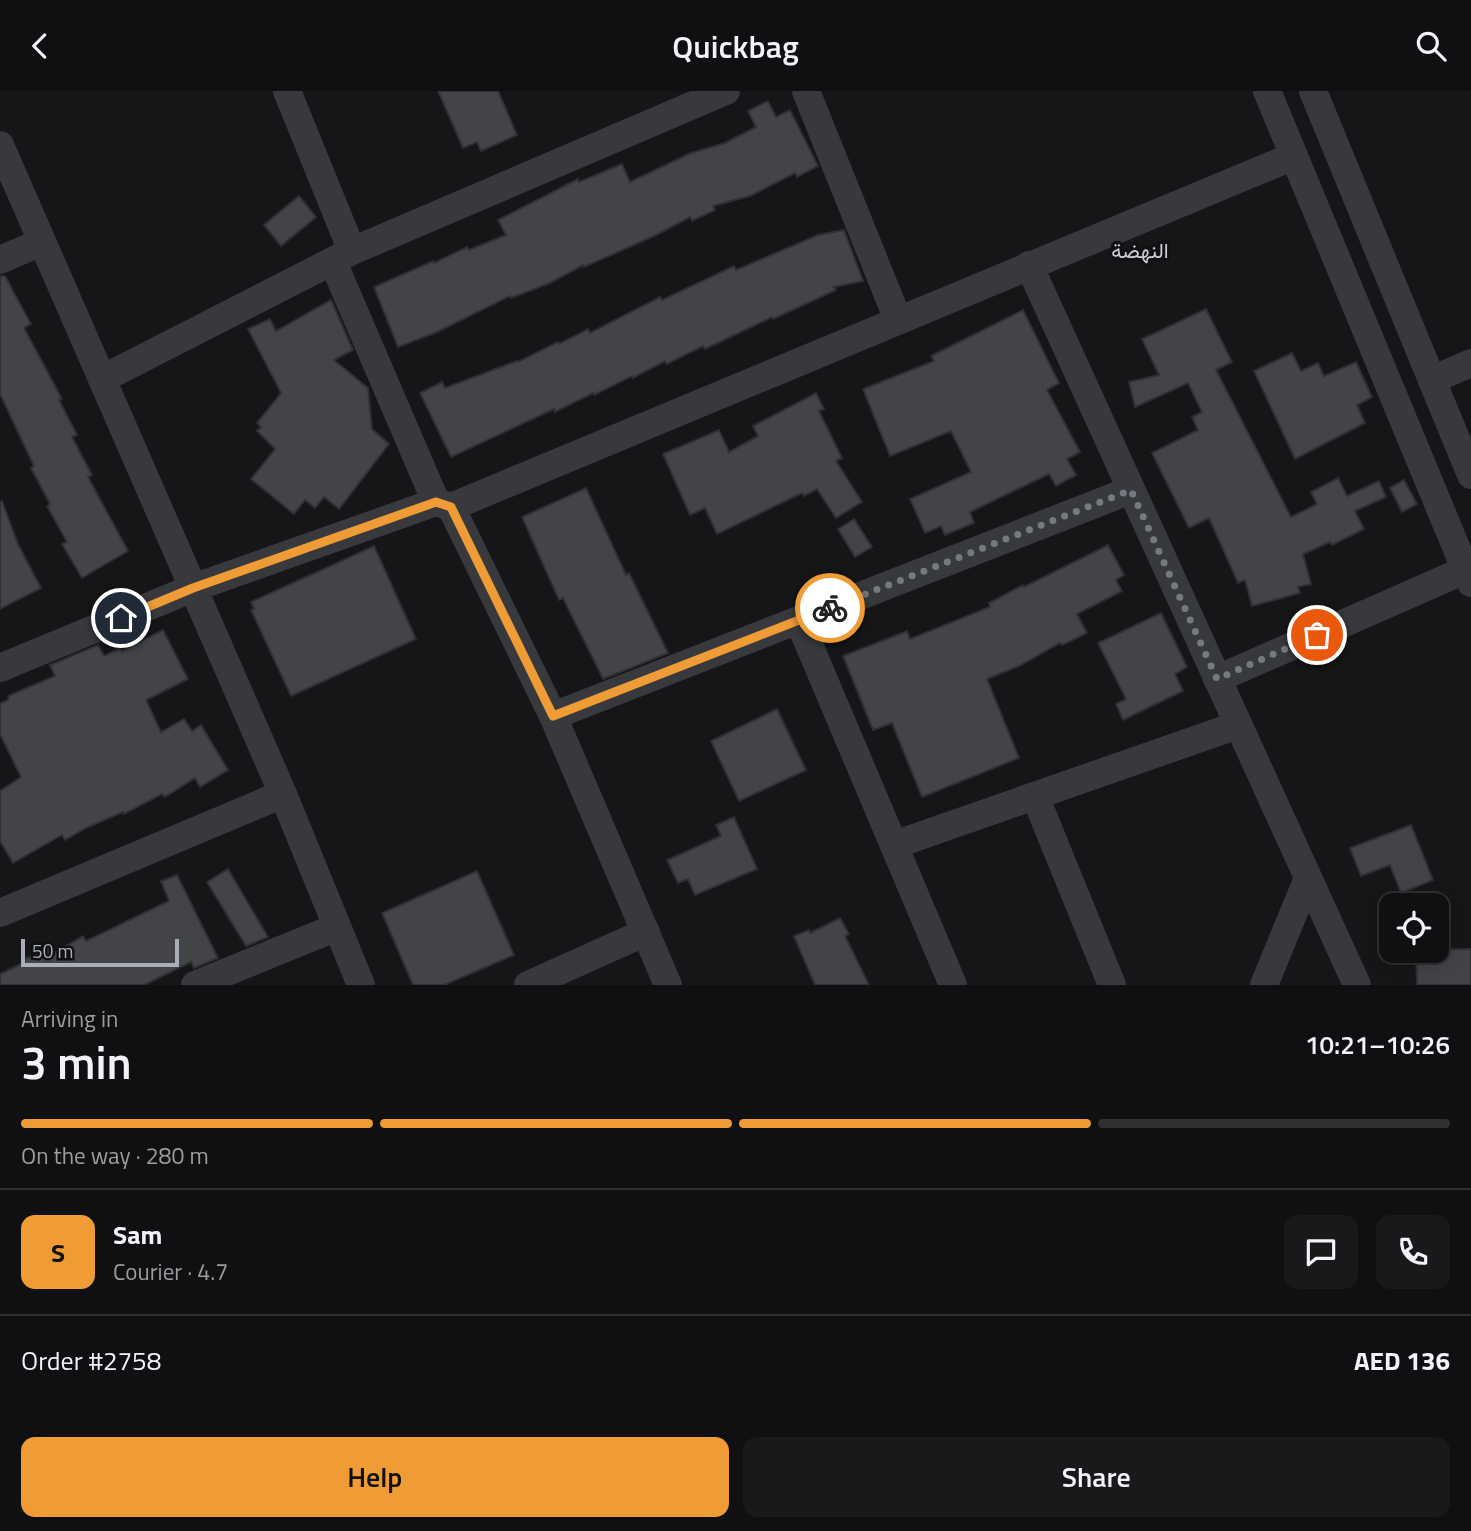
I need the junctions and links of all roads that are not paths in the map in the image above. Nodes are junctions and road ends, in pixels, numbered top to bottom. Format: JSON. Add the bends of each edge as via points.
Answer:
{"nodes":[{"id":1,"x":287,"y":91,"type":"edge"},
{"id":2,"x":726,"y":91,"type":"edge"},
{"id":3,"x":806,"y":91,"type":"edge"},
{"id":4,"x":1267,"y":91,"type":"edge"},
{"id":5,"x":1313,"y":91,"type":"edge"},
{"id":6,"x":0,"y":145,"type":"edge"},
{"id":7,"x":1294,"y":156,"type":"junction"},
{"id":8,"x":42,"y":242,"type":"junction"},
{"id":9,"x":342,"y":257,"type":"junction"},
{"id":10,"x":0,"y":260,"type":"edge"},
{"id":11,"x":1029,"y":265,"type":"junction"},
{"id":12,"x":898,"y":320,"type":"junction"},
{"id":13,"x":1471,"y":363,"type":"edge"},
{"id":14,"x":103,"y":379,"type":"junction"},
{"id":15,"x":1432,"y":380,"type":"junction"},
{"id":16,"x":1471,"y":475,"type":"edge"},
{"id":17,"x":1131,"y":490,"type":"junction"},
{"id":18,"x":443,"y":505,"type":"junction"},
{"id":19,"x":1468,"y":576,"type":"edge"},
{"id":20,"x":193,"y":588,"type":"junction"},
{"id":21,"x":799,"y":621,"type":"junction"},
{"id":22,"x":0,"y":668,"type":"edge"},
{"id":23,"x":1217,"y":679,"type":"junction"},
{"id":24,"x":553,"y":716,"type":"junction"},
{"id":25,"x":1238,"y":725,"type":"junction"},
{"id":26,"x":283,"y":794,"type":"junction"},
{"id":27,"x":1035,"y":796,"type":"junction"},
{"id":28,"x":894,"y":845,"type":"junction"},
{"id":29,"x":1308,"y":878,"type":"junction"},
{"id":30,"x":0,"y":913,"type":"edge"},
{"id":31,"x":337,"y":927,"type":"junction"},
{"id":32,"x":646,"y":932,"type":"junction"},
{"id":33,"x":195,"y":985,"type":"edge"},
{"id":34,"x":361,"y":985,"type":"edge"},
{"id":35,"x":528,"y":985,"type":"edge"},
{"id":36,"x":668,"y":985,"type":"edge"},
{"id":37,"x":953,"y":985,"type":"edge"},
{"id":38,"x":1112,"y":985,"type":"edge"},
{"id":39,"x":1264,"y":985,"type":"edge"},
{"id":40,"x":1357,"y":985,"type":"edge"}],
"edges":[{"from":1,"to":9,"type":"street"},
{"from":2,"to":9,"type":"street"},
{"from":3,"to":12,"type":"street"},
{"from":4,"to":7,"type":"street"},
{"from":5,"to":15,"type":"street"},
{"from":6,"to":8,"type":"street"},
{"from":7,"to":11,"type":"street"},
{"from":7,"to":19,"type":"street"},
{"from":8,"to":10,"type":"street"},
{"from":8,"to":14,"type":"street"},
{"from":9,"to":14,"type":"street"},
{"from":9,"to":18,"type":"street"},
{"from":11,"to":12,"type":"street"},
{"from":11,"to":17,"type":"street"},
{"from":12,"to":18,"type":"street"},
{"from":13,"to":15,"type":"street"},
{"from":14,"to":20,"type":"street"},
{"from":15,"to":16,"type":"street"},
{"from":17,"to":21,"type":"street"},
{"from":17,"to":23,"type":"street"},
{"from":18,"to":20,"type":"street"},
{"from":18,"to":24,"type":"street"},
{"from":19,"to":23,"type":"street"},
{"from":20,"to":22,"type":"street"},
{"from":20,"to":26,"type":"street"},
{"from":21,"to":24,"type":"street"},
{"from":21,"to":28,"type":"street"},
{"from":23,"to":25,"type":"street"},
{"from":24,"to":32,"type":"street"},
{"from":25,"to":27,"type":"street"},
{"from":25,"to":29,"type":"street"},
{"from":26,"to":30,"type":"street"},
{"from":26,"to":31,"type":"street"},
{"from":27,"to":28,"type":"street"},
{"from":27,"to":38,"type":"street"},
{"from":28,"to":37,"type":"street"},
{"from":29,"to":39,"type":"street"},
{"from":29,"to":40,"type":"street"},
{"from":31,"to":33,"type":"street"},
{"from":31,"to":34,"type":"street"},
{"from":32,"to":35,"type":"street"},
{"from":32,"to":36,"type":"street"}]}
